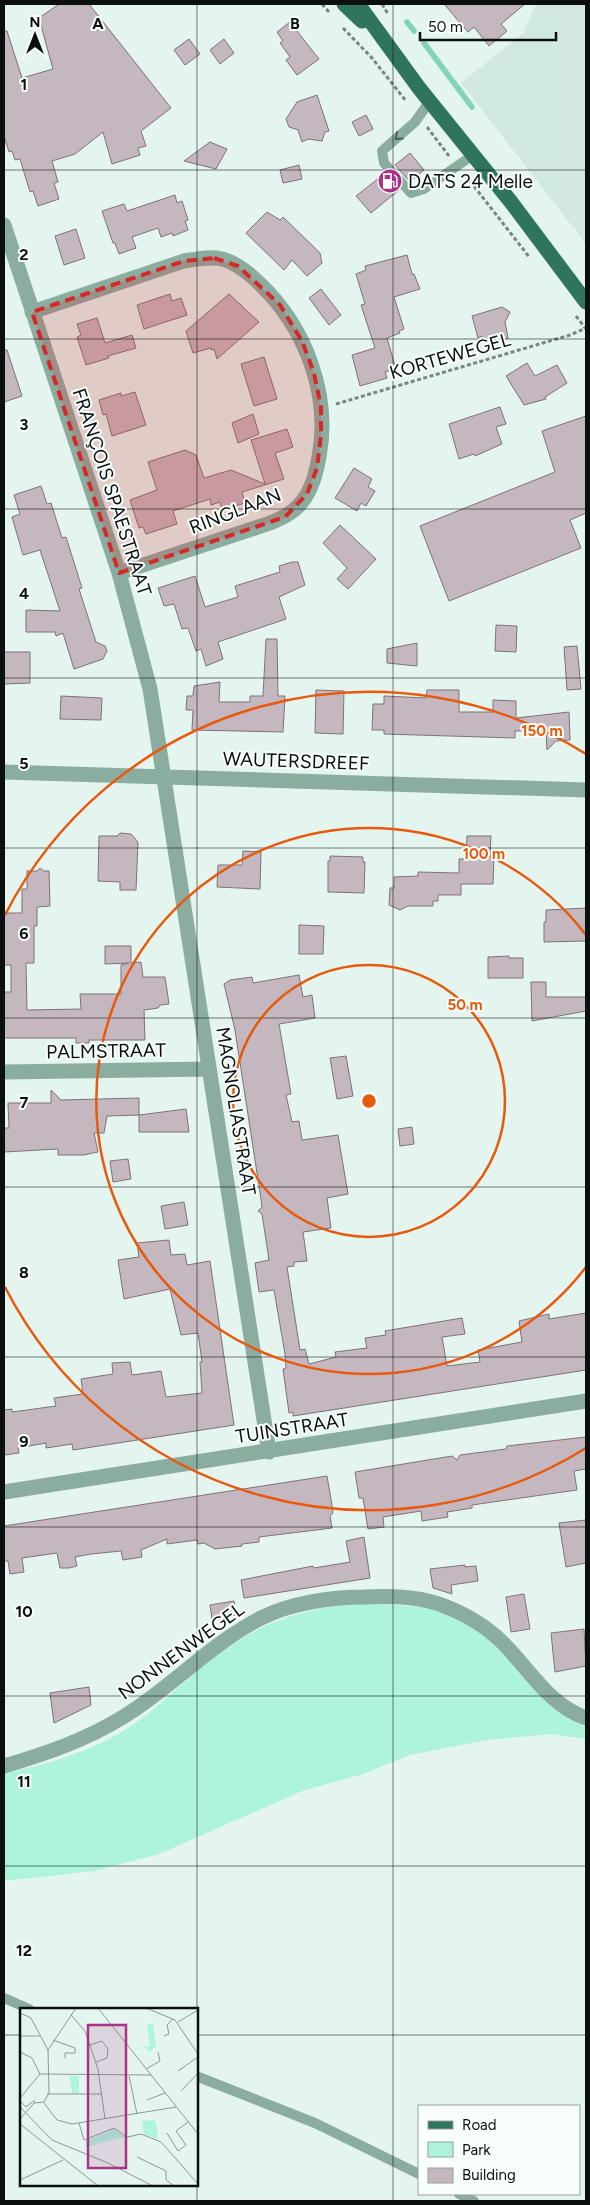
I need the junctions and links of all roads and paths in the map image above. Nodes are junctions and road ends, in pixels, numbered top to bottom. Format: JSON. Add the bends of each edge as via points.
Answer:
{"nodes":[{"id":1,"x":344,"y":4,"type":"edge"},
{"id":2,"x":358,"y":4,"type":"edge"},
{"id":3,"x":388,"y":47,"type":"junction"},
{"id":4,"x":372,"y":58,"type":"dead end"},
{"id":5,"x":430,"y":101,"type":"junction"},
{"id":6,"x":418,"y":117,"type":"junction"},
{"id":7,"x":473,"y":155,"type":"junction"},
{"id":8,"x":457,"y":166,"type":"junction"},
{"id":9,"x":4,"y":226,"type":"edge"},
{"id":10,"x":532,"y":260,"type":"dead end"},
{"id":11,"x":586,"y":302,"type":"edge"},
{"id":12,"x":32,"y":312,"type":"junction"},
{"id":13,"x":574,"y":313,"type":"dead end"},
{"id":14,"x":586,"y":328,"type":"edge"},
{"id":15,"x":321,"y":407,"type":"junction"},
{"id":16,"x":119,"y":573,"type":"junction"},
{"id":17,"x":4,"y":772,"type":"edge"},
{"id":18,"x":163,"y":777,"type":"junction"},
{"id":19,"x":586,"y":790,"type":"edge"},
{"id":20,"x":209,"y":1069,"type":"junction"},
{"id":21,"x":4,"y":1072,"type":"edge"},
{"id":22,"x":586,"y":1401,"type":"edge"},
{"id":23,"x":269,"y":1452,"type":"junction"},
{"id":24,"x":4,"y":1492,"type":"edge"},
{"id":25,"x":586,"y":1718,"type":"edge"},
{"id":26,"x":4,"y":1766,"type":"edge"},
{"id":27,"x":4,"y":1998,"type":"edge"},
{"id":28,"x":27,"y":2008,"type":"edge"},
{"id":29,"x":198,"y":2077,"type":"edge"},
{"id":30,"x":418,"y":2174,"type":"edge"},
{"id":31,"x":461,"y":2195,"type":"edge"},
{"id":32,"x":474,"y":2201,"type":"edge"}],
"edges":[{"from":1,"to":3,"type":"main road"},
{"from":2,"to":3,"type":"main road"},
{"from":3,"to":5,"type":"main road"},
{"from":4,"to":6,"type":"path"},
{"from":5,"to":6,"type":"lane"},
{"from":5,"to":7,"type":"main road"},
{"from":6,"to":8,"type":"path"},
{"from":6,"to":8,"type":"lane","one_way":true,"via":[[382,151],[384,163],[411,193],[424,189]]},
{"from":7,"to":8,"type":"lane"},
{"from":7,"to":11,"type":"main road"},
{"from":8,"to":10,"type":"path"},
{"from":9,"to":12,"type":"street","name":"FRANÇOIS SPAESTRAAT"},
{"from":12,"to":15,"type":"street","name":"RINGLAAN","via":[[184,261],[201,258],[224,260],[251,275],[293,324],[314,373]]},
{"from":12,"to":16,"type":"street","name":"FRANÇOIS SPAESTRAAT"},
{"from":13,"to":14,"type":"path"},
{"from":14,"to":15,"type":"path","name":"KORTEWEGEL","via":[[570,336]]},
{"from":15,"to":16,"type":"street","name":"RINGLAAN","via":[[317,468],[308,494],[297,508],[270,523]]},
{"from":16,"to":18,"type":"street","name":"FRANÇOIS SPAESTRAAT","via":[[150,689]]},
{"from":17,"to":18,"type":"street","name":"WAUTERSDREEF"},
{"from":18,"to":19,"type":"street","name":"WAUTERSDREEF"},
{"from":18,"to":20,"type":"street","name":"MAGNOLIASTRAAT"},
{"from":20,"to":21,"type":"street","name":"PALMSTRAAT"},
{"from":20,"to":23,"type":"street","name":"MAGNOLIASTRAAT"},
{"from":22,"to":23,"type":"street","name":"TUINSTRAAT"},
{"from":23,"to":24,"type":"street","name":"TUINSTRAAT"},
{"from":25,"to":26,"type":"street","name":"NONNENWEGEL","via":[[554,1701],[503,1643],[474,1619],[419,1599],[350,1597],[312,1601],[262,1618],[224,1641],[122,1718],[95,1733]]},
{"from":27,"to":28,"type":"lane"},
{"from":29,"to":30,"type":"lane","via":[[315,2123]]},
{"from":31,"to":32,"type":"lane"}]}
